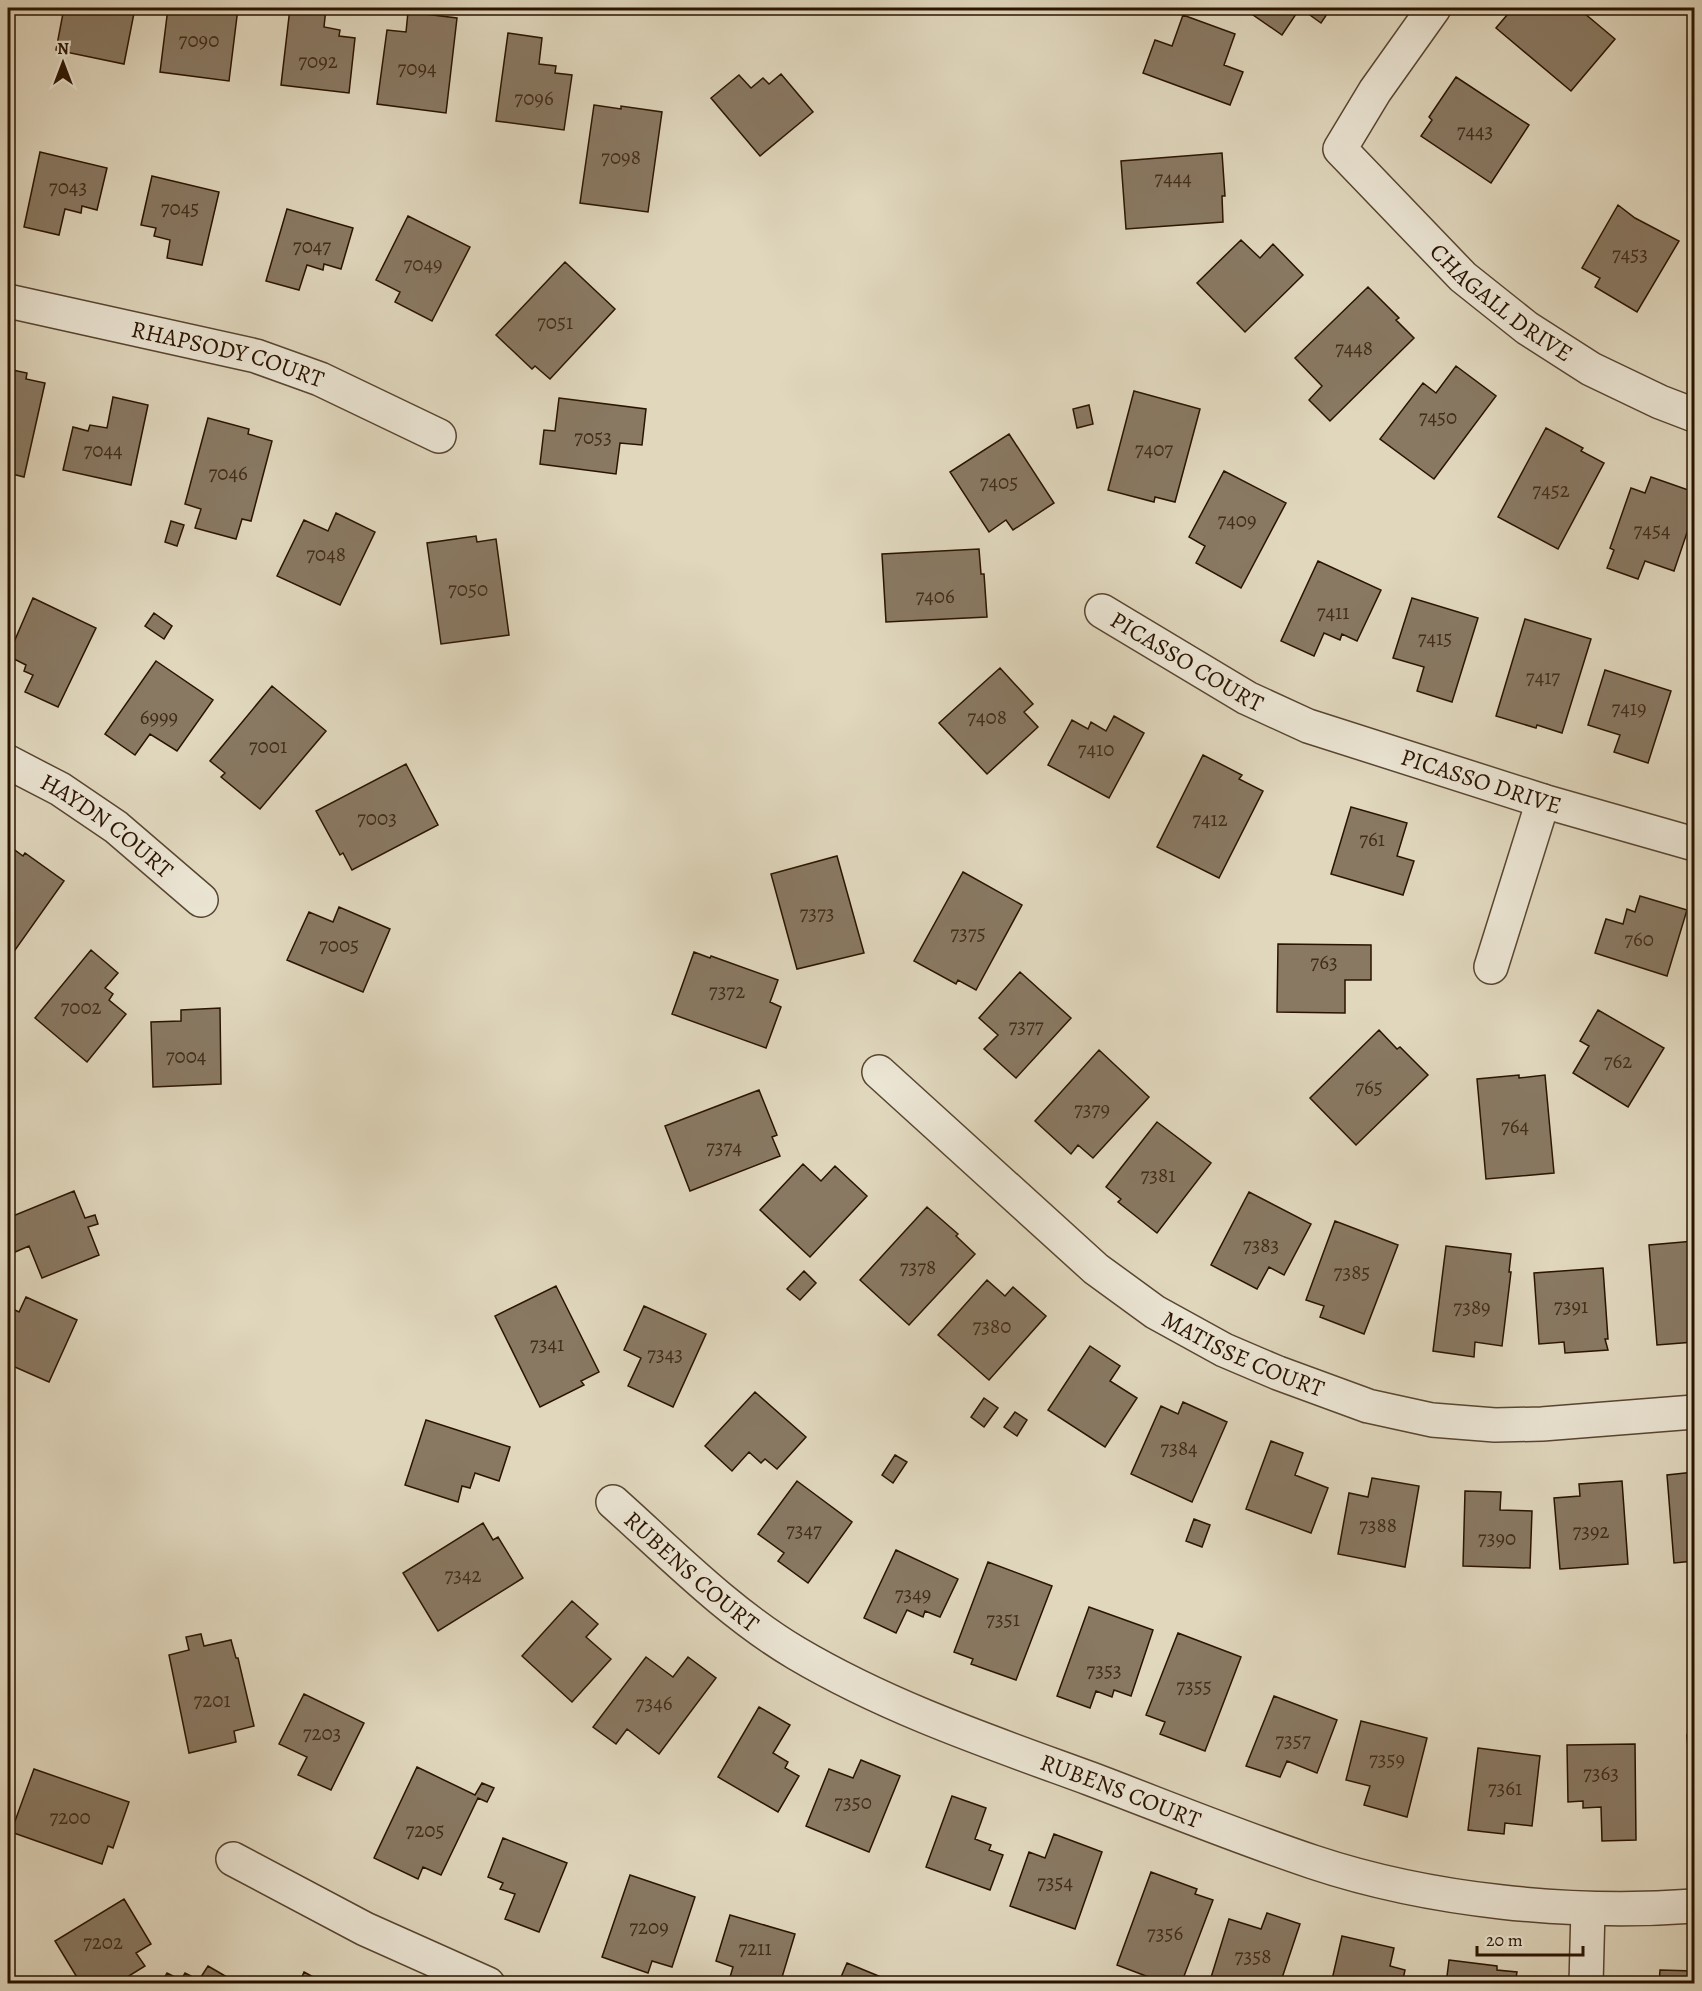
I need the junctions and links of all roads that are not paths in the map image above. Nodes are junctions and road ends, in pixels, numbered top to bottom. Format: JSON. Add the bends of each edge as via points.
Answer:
{"nodes":[{"id":1,"x":1434,"y":8,"type":"edge"},
{"id":2,"x":8,"y":301,"type":"edge"},
{"id":3,"x":1695,"y":415,"type":"edge"},
{"id":4,"x":439,"y":436,"type":"dead end"},
{"id":5,"x":1102,"y":611,"type":"dead end"},
{"id":6,"x":1273,"y":710,"type":"joint"},
{"id":7,"x":8,"y":762,"type":"edge"},
{"id":8,"x":1543,"y":801,"type":"junction"},
{"id":9,"x":1695,"y":844,"type":"edge"},
{"id":10,"x":201,"y":900,"type":"dead end"},
{"id":11,"x":1491,"y":967,"type":"dead end"},
{"id":12,"x":879,"y":1072,"type":"dead end"},
{"id":13,"x":1695,"y":1412,"type":"edge"},
{"id":14,"x":613,"y":1502,"type":"dead end"},
{"id":15,"x":233,"y":1859,"type":"dead end"},
{"id":16,"x":1695,"y":1906,"type":"edge"},
{"id":17,"x":1588,"y":1909,"type":"junction"},
{"id":18,"x":488,"y":1983,"type":"edge"},
{"id":19,"x":1586,"y":1983,"type":"edge"}],
"edges":[{"from":1,"to":3,"type":"street","name":"CHAGALL DRIVE","via":[[1375,91],[1340,149],[1463,277],[1527,328],[1591,369]]},
{"from":2,"to":4,"type":"street","name":"RHAPSODY COURT","via":[[256,356],[320,379]]},
{"from":5,"to":6,"type":"street","name":"PICASSO COURT"},
{"from":6,"to":8,"type":"street","name":"PICASSO DRIVE","via":[[1308,726]]},
{"from":7,"to":10,"type":"street","name":"HAYDN COURT","via":[[60,789],[116,827]]},
{"from":8,"to":9,"type":"street","name":"PICASSO DRIVE"},
{"from":8,"to":11,"type":"street"},
{"from":12,"to":13,"type":"street","name":"MATISSE COURT","via":[[1096,1269],[1155,1312],[1224,1350],[1278,1373],[1368,1406],[1432,1420],[1542,1424]]},
{"from":14,"to":17,"type":"street","name":"RUBENS COURT","via":[[725,1602],[793,1652],[863,1690],[930,1719],[1315,1863],[1418,1889],[1493,1902]]},
{"from":15,"to":18,"type":"street","via":[[364,1929]]},
{"from":16,"to":17,"type":"street","name":"RUBENS COURT"},
{"from":17,"to":19,"type":"street"}]}
